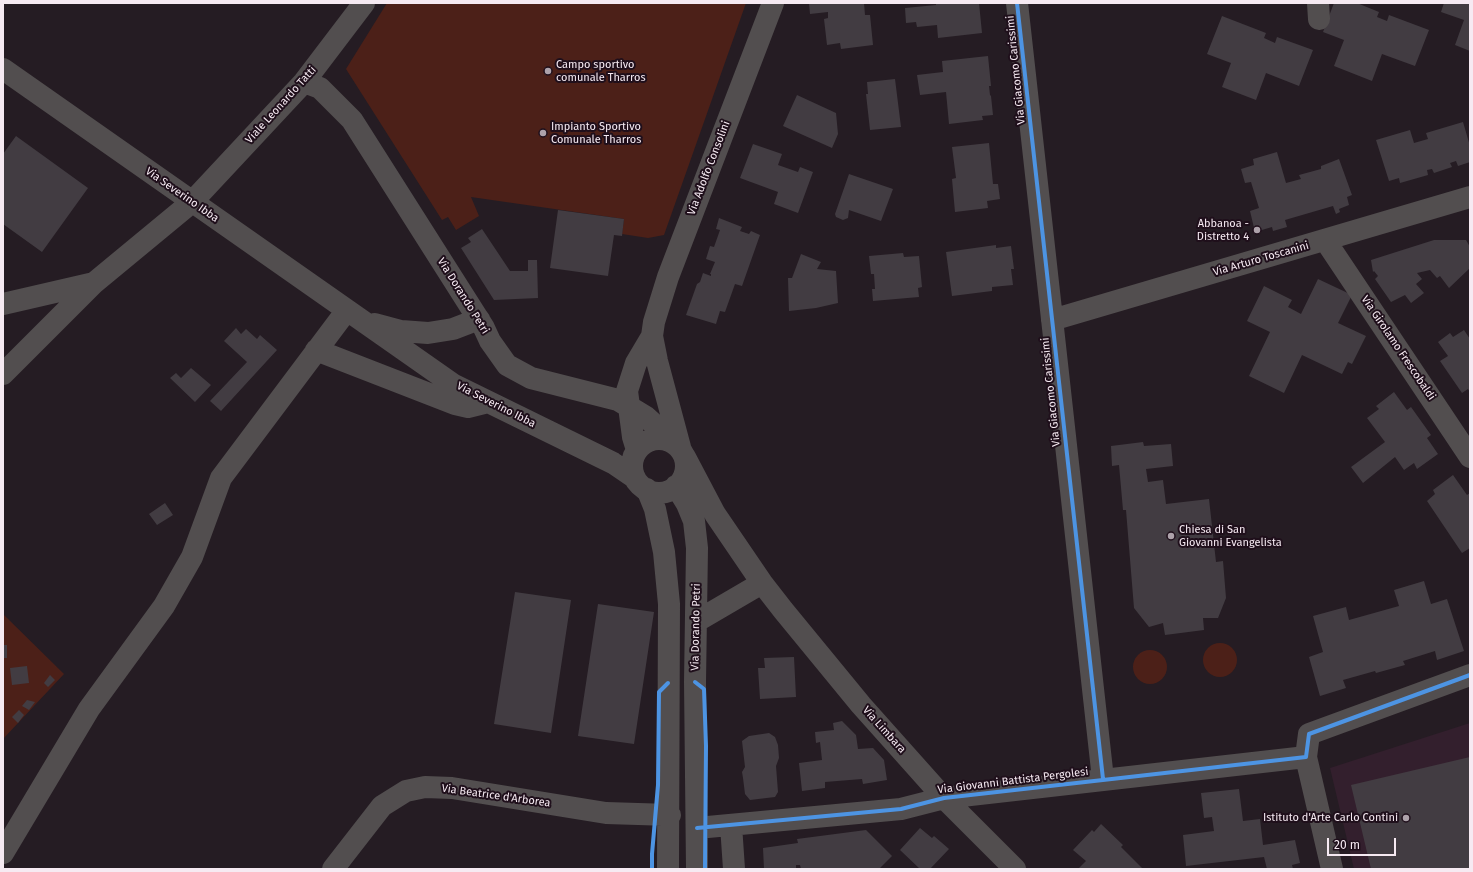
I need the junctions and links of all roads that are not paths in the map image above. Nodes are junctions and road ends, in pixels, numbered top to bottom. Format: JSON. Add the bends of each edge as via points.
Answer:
{"nodes":[{"id":1,"x":364,"y":3,"type":"edge"},
{"id":2,"x":773,"y":3,"type":"edge"},
{"id":3,"x":1018,"y":3,"type":"edge"},
{"id":4,"x":3,"y":68,"type":"edge"},
{"id":5,"x":304,"y":82,"type":"junction"},
{"id":6,"x":1470,"y":197,"type":"edge"},
{"id":7,"x":192,"y":202,"type":"junction"},
{"id":8,"x":1325,"y":240,"type":"junction"},
{"id":9,"x":94,"y":283,"type":"junction"},
{"id":10,"x":3,"y":304,"type":"edge"},
{"id":11,"x":355,"y":315,"type":"junction"},
{"id":12,"x":478,"y":319,"type":"junction"},
{"id":13,"x":1052,"y":320,"type":"junction"},
{"id":14,"x":652,"y":336,"type":"junction"},
{"id":15,"x":316,"y":350,"type":"junction"},
{"id":16,"x":3,"y":374,"type":"edge"},
{"id":17,"x":488,"y":402,"type":"junction"},
{"id":18,"x":628,"y":406,"type":"junction"},
{"id":19,"x":637,"y":450,"type":"junction"},
{"id":20,"x":680,"y":450,"type":"junction"},
{"id":21,"x":1470,"y":457,"type":"edge"},
{"id":22,"x":641,"y":484,"type":"junction"},
{"id":23,"x":678,"y":485,"type":"junction"},
{"id":24,"x":715,"y":514,"type":"junction"},
{"id":25,"x":762,"y":583,"type":"junction"},
{"id":26,"x":697,"y":621,"type":"junction"},
{"id":27,"x":1470,"y":675,"type":"edge"},
{"id":28,"x":1306,"y":757,"type":"junction"},
{"id":29,"x":1103,"y":779,"type":"junction"},
{"id":30,"x":944,"y":798,"type":"junction"},
{"id":31,"x":670,"y":815,"type":"junction"},
{"id":32,"x":732,"y":825,"type":"junction"},
{"id":33,"x":697,"y":828,"type":"junction"},
{"id":34,"x":3,"y":853,"type":"edge"},
{"id":35,"x":333,"y":869,"type":"edge"},
{"id":36,"x":668,"y":869,"type":"edge"},
{"id":37,"x":697,"y":869,"type":"edge"},
{"id":38,"x":734,"y":869,"type":"edge"},
{"id":39,"x":1015,"y":869,"type":"edge"},
{"id":40,"x":1332,"y":869,"type":"edge"}],
"edges":[{"from":1,"to":5,"type":"street","name":"Viale Leonardo Tatti"},
{"from":2,"to":14,"type":"street","name":"Via Adolfo Consolini","via":[[668,277]]},
{"from":3,"to":13,"type":"street","name":"Via Giacomo Carissimi"},
{"from":4,"to":7,"type":"street","name":"Via Severino Ibba"},
{"from":5,"to":7,"type":"street","name":"Viale Leonardo Tatti"},
{"from":5,"to":12,"type":"street","name":"Via Dorando Petri","via":[[320,88],[352,120]]},
{"from":6,"to":8,"type":"street","name":"Via Arturo Toscanini"},
{"from":7,"to":9,"type":"street","name":"Viale Leonardo Tatti"},
{"from":7,"to":11,"type":"street","name":"Via Severino Ibba"},
{"from":8,"to":13,"type":"street","name":"Via Arturo Toscanini"},
{"from":8,"to":21,"type":"street","name":"Via Girolamo Frescobaldi"},
{"from":9,"to":10,"type":"street"},
{"from":9,"to":16,"type":"street","name":"Viale Leonardo Tatti"},
{"from":11,"to":12,"type":"street","name":"Via Severino Ibba","via":[[401,331],[428,333],[453,329]]},
{"from":11,"to":15,"type":"street"},
{"from":11,"to":17,"type":"street","name":"Via Severino Ibba","via":[[454,385]]},
{"from":12,"to":18,"type":"street","name":"Via Dorando Petri","via":[[507,365],[531,378],[618,400]]},
{"from":13,"to":29,"type":"street","name":"Via Giacomo Carissimi"},
{"from":14,"to":18,"type":"street","name":"Via Adolfo Consolini","via":[[636,363],[630,380],[627,391]]},
{"from":14,"to":20,"type":"street","name":"Via Adolfo Consolini","via":[[656,361]]},
{"from":15,"to":17,"type":"street","via":[[454,404],[468,407]]},
{"from":15,"to":34,"type":"street","via":[[221,478],[192,557],[164,606],[89,709]]},
{"from":17,"to":22,"type":"street","name":"Via Severino Ibba","via":[[613,463]]},
{"from":18,"to":19,"type":"street","name":"Via Adolfo Consolini"},
{"from":18,"to":20,"type":"street","name":"Via Dorando Petri","via":[[646,417]]},
{"from":19,"to":20,"type":"street","via":[[643,444],[659,439]]},
{"from":19,"to":22,"type":"street","via":[[632,465]]},
{"from":20,"to":23,"type":"street","via":[[686,465],[685,474]]},
{"from":20,"to":24,"type":"street","name":"Via Limbara"},
{"from":22,"to":23,"type":"street","via":[[662,493]]},
{"from":22,"to":31,"type":"street","via":[[655,509],[664,552],[669,604]]},
{"from":23,"to":24,"type":"street","name":"Via Limbara"},
{"from":23,"to":26,"type":"street","name":"Via Dorando Petri","via":[[694,521]]},
{"from":24,"to":25,"type":"street","name":"Via Limbara"},
{"from":25,"to":26,"type":"street"},
{"from":25,"to":30,"type":"street","name":"Via Limbara","via":[[861,705]]},
{"from":26,"to":33,"type":"street","name":"Via Dorando Petri"},
{"from":27,"to":28,"type":"street","via":[[1309,734]]},
{"from":28,"to":29,"type":"street","name":"Via Giovanni Battista Pergolesi"},
{"from":28,"to":40,"type":"street"},
{"from":29,"to":30,"type":"street","name":"Via Giovanni Battista Pergolesi"},
{"from":30,"to":32,"type":"street","name":"Via Giovanni Battista Pergolesi","via":[[901,809]]},
{"from":30,"to":39,"type":"street","name":"Via Limbara"},
{"from":31,"to":35,"type":"street","name":"Via Beatrice d'Arborea","via":[[606,813],[452,788],[425,787],[406,791],[382,806]]},
{"from":31,"to":36,"type":"street"},
{"from":32,"to":33,"type":"street","name":"Via Giovanni Battista Pergolesi"},
{"from":32,"to":38,"type":"street"},
{"from":33,"to":37,"type":"street","name":"Via Dorando Petri"}]}
